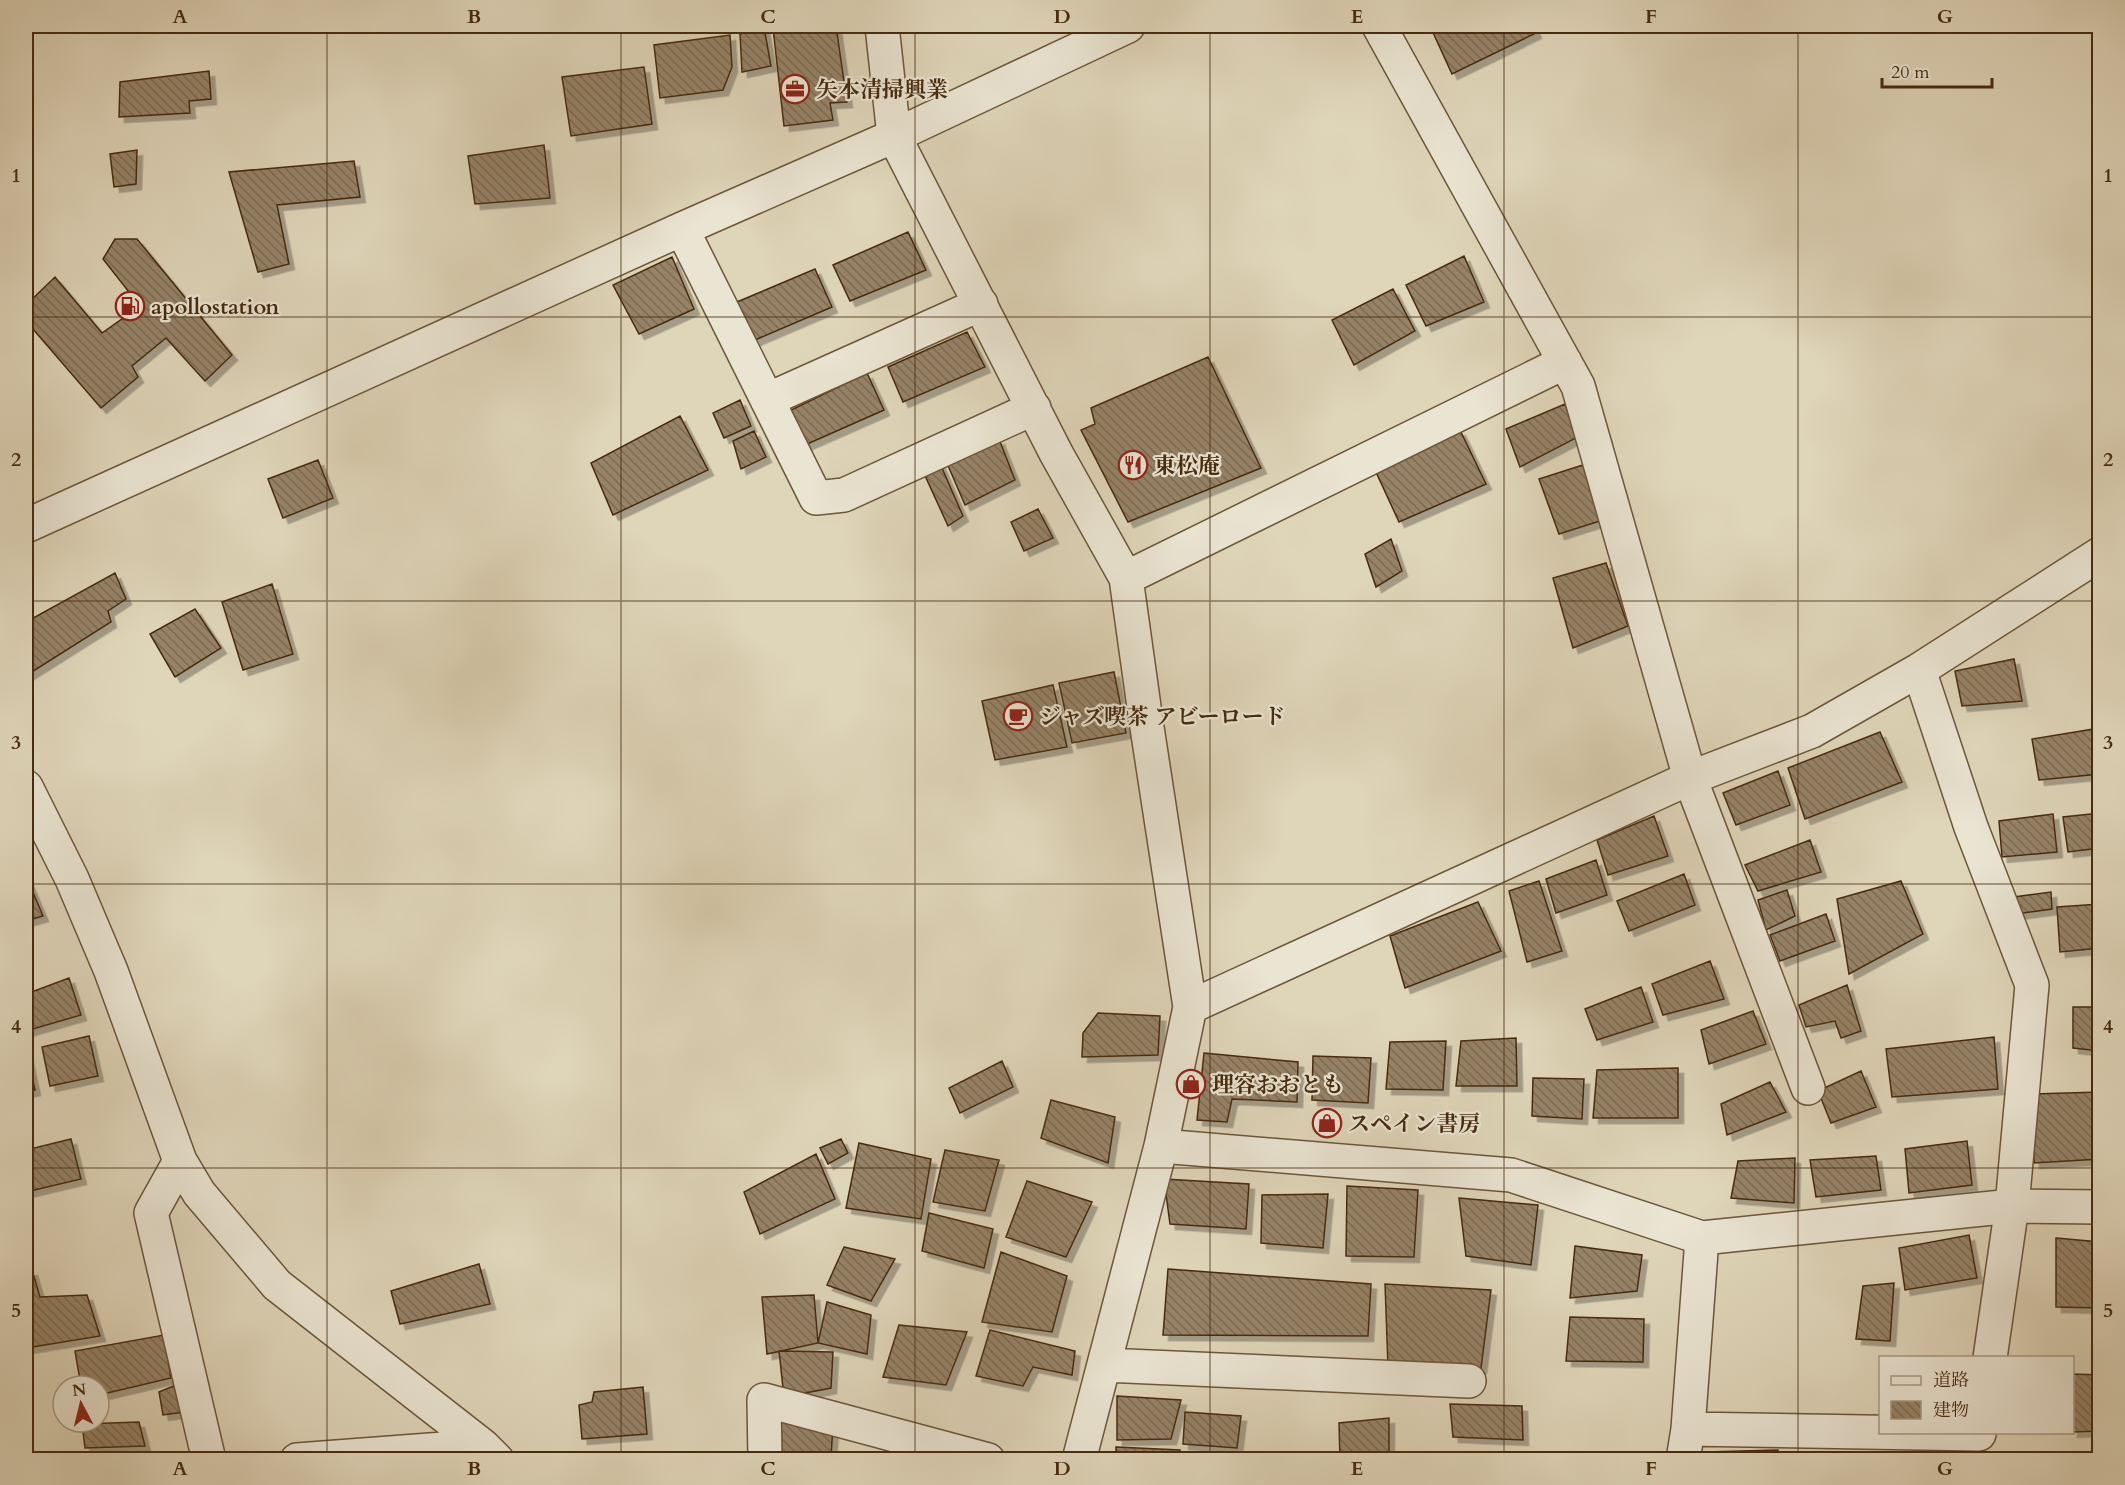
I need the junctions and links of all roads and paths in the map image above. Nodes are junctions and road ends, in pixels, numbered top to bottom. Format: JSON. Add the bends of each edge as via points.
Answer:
{"nodes":[{"id":1,"x":882,"y":26,"type":"edge"},
{"id":2,"x":1128,"y":26,"type":"edge"},
{"id":3,"x":1379,"y":26,"type":"edge"},
{"id":4,"x":894,"y":136,"type":"junction"},
{"id":5,"x":682,"y":229,"type":"junction"},
{"id":6,"x":981,"y":304,"type":"junction"},
{"id":7,"x":1565,"y":362,"type":"junction"},
{"id":8,"x":767,"y":400,"type":"junction"},
{"id":9,"x":1034,"y":408,"type":"junction"},
{"id":10,"x":26,"y":526,"type":"edge"},
{"id":11,"x":2100,"y":554,"type":"edge"},
{"id":12,"x":1126,"y":578,"type":"junction"},
{"id":13,"x":1919,"y":670,"type":"junction"},
{"id":14,"x":1690,"y":777,"type":"junction"},
{"id":15,"x":26,"y":787,"type":"edge"},
{"id":16,"x":1190,"y":1007,"type":"junction"},
{"id":17,"x":1808,"y":1088,"type":"dead end"},
{"id":18,"x":1161,"y":1146,"type":"junction"},
{"id":19,"x":180,"y":1161,"type":"junction"},
{"id":20,"x":2012,"y":1206,"type":"junction"},
{"id":21,"x":2100,"y":1207,"type":"edge"},
{"id":22,"x":1702,"y":1238,"type":"junction"},
{"id":23,"x":1990,"y":1356,"type":"edge"},
{"id":24,"x":1104,"y":1365,"type":"junction"},
{"id":25,"x":1469,"y":1381,"type":"dead end"},
{"id":26,"x":1979,"y":1434,"type":"edge"},
{"id":27,"x":1686,"y":1444,"type":"edge"},
{"id":28,"x":490,"y":1453,"type":"edge"},
{"id":29,"x":209,"y":1460,"type":"edge"},
{"id":30,"x":297,"y":1460,"type":"edge"},
{"id":31,"x":765,"y":1460,"type":"edge"},
{"id":32,"x":988,"y":1460,"type":"edge"},
{"id":33,"x":1080,"y":1460,"type":"edge"}],
"edges":[{"from":1,"to":4,"type":"street"},
{"from":2,"to":4,"type":"street"},
{"from":3,"to":7,"type":"street"},
{"from":4,"to":5,"type":"street"},
{"from":4,"to":6,"type":"street"},
{"from":5,"to":8,"type":"street"},
{"from":5,"to":10,"type":"street"},
{"from":6,"to":8,"type":"street"},
{"from":6,"to":9,"type":"street"},
{"from":7,"to":12,"type":"street"},
{"from":7,"to":14,"type":"street","via":[[1578,386]]},
{"from":8,"to":9,"type":"street","via":[[816,498],[844,495]]},
{"from":9,"to":12,"type":"street"},
{"from":11,"to":13,"type":"street"},
{"from":12,"to":16,"type":"street"},
{"from":13,"to":14,"type":"street","via":[[1812,731]]},
{"from":13,"to":20,"type":"street","via":[[1971,827],[2032,985]]},
{"from":14,"to":16,"type":"street"},
{"from":14,"to":17,"type":"street"},
{"from":15,"to":19,"type":"street","via":[[72,879],[111,971]]},
{"from":16,"to":18,"type":"street"},
{"from":18,"to":22,"type":"street","via":[[1510,1175]]},
{"from":18,"to":24,"type":"street"},
{"from":19,"to":28,"type":"street","via":[[199,1193],[277,1285]]},
{"from":19,"to":29,"type":"street","via":[[151,1213]]},
{"from":20,"to":21,"type":"street"},
{"from":20,"to":22,"type":"street"},
{"from":20,"to":23,"type":"street"},
{"from":22,"to":27,"type":"street"},
{"from":24,"to":25,"type":"street"},
{"from":24,"to":33,"type":"street"},
{"from":26,"to":27,"type":"street"},
{"from":28,"to":30,"type":"street"},
{"from":31,"to":32,"type":"street","via":[[764,1400]]}]}
